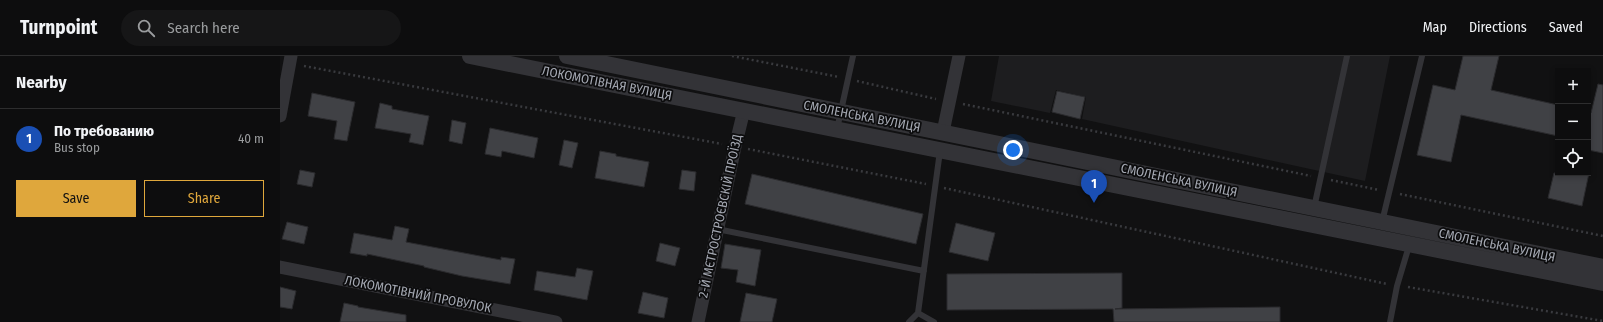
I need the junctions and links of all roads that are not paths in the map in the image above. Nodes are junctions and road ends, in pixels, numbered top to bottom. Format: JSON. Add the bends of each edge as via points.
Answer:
{"nodes":[{"id":1,"x":291,"y":56,"type":"edge"},
{"id":2,"x":470,"y":56,"type":"edge"},
{"id":3,"x":567,"y":56,"type":"edge"},
{"id":4,"x":853,"y":56,"type":"edge"},
{"id":5,"x":959,"y":56,"type":"edge"},
{"id":6,"x":1347,"y":56,"type":"edge"},
{"id":7,"x":1422,"y":56,"type":"edge"},
{"id":8,"x":744,"y":110,"type":"junction"},
{"id":9,"x":841,"y":112,"type":"junction"},
{"id":10,"x":280,"y":116,"type":"edge"},
{"id":11,"x":837,"y":129,"type":"junction"},
{"id":12,"x":943,"y":132,"type":"junction"},
{"id":13,"x":940,"y":150,"type":"junction"},
{"id":14,"x":1314,"y":208,"type":"junction"},
{"id":15,"x":1382,"y":222,"type":"junction"},
{"id":16,"x":717,"y":229,"type":"junction"},
{"id":17,"x":1410,"y":244,"type":"junction"},
{"id":18,"x":280,"y":267,"type":"edge"},
{"id":19,"x":1603,"y":267,"type":"edge"},
{"id":20,"x":924,"y":271,"type":"junction"},
{"id":21,"x":1603,"y":283,"type":"edge"},
{"id":22,"x":918,"y":313,"type":"junction"},
{"id":23,"x":556,"y":322,"type":"edge"},
{"id":24,"x":698,"y":322,"type":"edge"},
{"id":25,"x":909,"y":322,"type":"edge"},
{"id":26,"x":934,"y":322,"type":"edge"},
{"id":27,"x":1390,"y":322,"type":"edge"}],
"edges":[{"from":1,"to":10,"type":"street"},
{"from":2,"to":8,"type":"street","name":"ЛОКОМОТІВНАЯ ВУЛИЦЯ"},
{"from":3,"to":9,"type":"street","name":"СМОЛЕНСЬКА ВУЛИЦЯ"},
{"from":4,"to":9,"type":"lane"},
{"from":5,"to":12,"type":"street"},
{"from":6,"to":14,"type":"lane"},
{"from":7,"to":15,"type":"lane"},
{"from":8,"to":11,"type":"street","name":"СМОЛЕНСЬКА ВУЛИЦЯ"},
{"from":8,"to":16,"type":"street","name":"2-Й МЄТРОСТРОЄВСКІЙ ПРОЇЗД"},
{"from":9,"to":11,"type":"lane"},
{"from":9,"to":12,"type":"street","name":"СМОЛЕНСЬКА ВУЛИЦЯ"},
{"from":11,"to":13,"type":"street","name":"СМОЛЕНСЬКА ВУЛИЦЯ"},
{"from":12,"to":14,"type":"street","name":"СМОЛЕНСЬКА ВУЛИЦЯ"},
{"from":13,"to":17,"type":"street","name":"СМОЛЕНСЬКА ВУЛИЦЯ"},
{"from":13,"to":20,"type":"lane"},
{"from":14,"to":15,"type":"street","name":"СМОЛЕНСЬКА ВУЛИЦЯ"},
{"from":15,"to":19,"type":"street","name":"СМОЛЕНСЬКА ВУЛИЦЯ"},
{"from":16,"to":20,"type":"lane"},
{"from":16,"to":24,"type":"street","name":"2-Й МЄТРОСТРОЄВСКІЙ ПРОЇЗД"},
{"from":17,"to":21,"type":"street","name":"СМОЛЕНСЬКА ВУЛИЦЯ"},
{"from":17,"to":27,"type":"lane","via":[[1397,286]]},
{"from":18,"to":23,"type":"street","name":"ЛОКОМОТІВНИЙ ПРОВУЛОК"},
{"from":20,"to":22,"type":"lane"},
{"from":22,"to":25,"type":"lane"},
{"from":22,"to":26,"type":"lane"}]}
